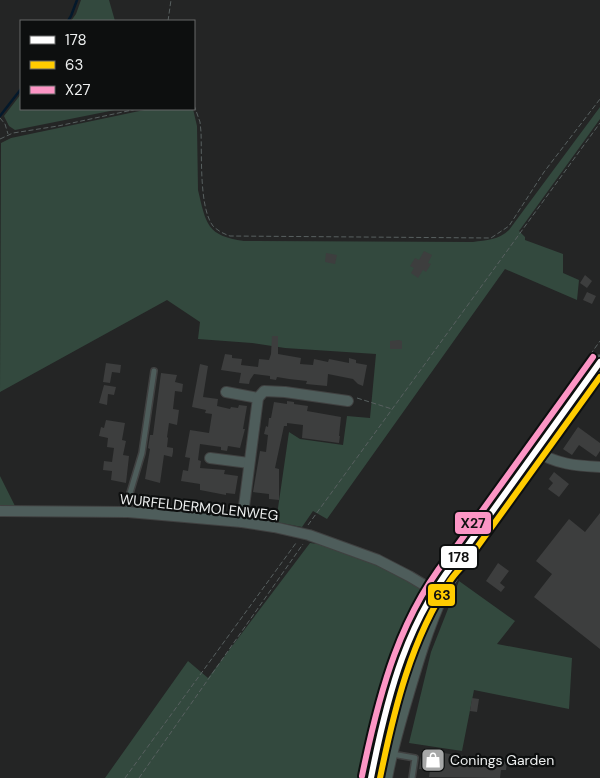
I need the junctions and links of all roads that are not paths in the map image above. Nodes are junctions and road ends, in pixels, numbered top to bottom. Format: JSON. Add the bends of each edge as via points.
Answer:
{"nodes":[{"id":1,"x":600,"y":362,"type":"edge"},
{"id":2,"x":154,"y":371,"type":"dead end"},
{"id":3,"x":226,"y":392,"type":"dead end"},
{"id":4,"x":258,"y":398,"type":"junction"},
{"id":5,"x":348,"y":400,"type":"road end"},
{"id":6,"x":536,"y":451,"type":"junction"},
{"id":7,"x":210,"y":458,"type":"dead end"},
{"id":8,"x":249,"y":463,"type":"junction"},
{"id":9,"x":600,"y":468,"type":"edge"},
{"id":10,"x":0,"y":511,"type":"edge"},
{"id":11,"x":128,"y":512,"type":"junction"},
{"id":12,"x":242,"y":522,"type":"junction"},
{"id":13,"x":437,"y":593,"type":"junction"},
{"id":14,"x":414,"y":648,"type":"junction"},
{"id":15,"x":390,"y":754,"type":"junction"},
{"id":16,"x":371,"y":778,"type":"edge"},
{"id":17,"x":385,"y":778,"type":"edge"},
{"id":18,"x":412,"y":778,"type":"edge"}],
"edges":[{"from":1,"to":6,"type":"main road"},
{"from":2,"to":11,"type":"lane","via":[[142,453]]},
{"from":3,"to":4,"type":"street"},
{"from":4,"to":5,"type":"street","via":[[264,391]]},
{"from":4,"to":8,"type":"street"},
{"from":6,"to":9,"type":"street","via":[[558,462]]},
{"from":6,"to":13,"type":"main road","via":[[452,562]]},
{"from":7,"to":8,"type":"street"},
{"from":8,"to":12,"type":"street"},
{"from":10,"to":11,"type":"street","name":"WURFELDERMOLENWEG"},
{"from":11,"to":12,"type":"street","name":"WURFELDERMOLENWEG"},
{"from":12,"to":13,"type":"street","name":"WURFELDERMOLENWEG","via":[[306,534],[378,560]]},
{"from":13,"to":14,"type":"main road"},
{"from":14,"to":15,"type":"main road"},
{"from":14,"to":16,"type":"main road","via":[[389,696]]},
{"from":15,"to":17,"type":"main road"},
{"from":15,"to":18,"type":"lane","via":[[415,758]]}]}
